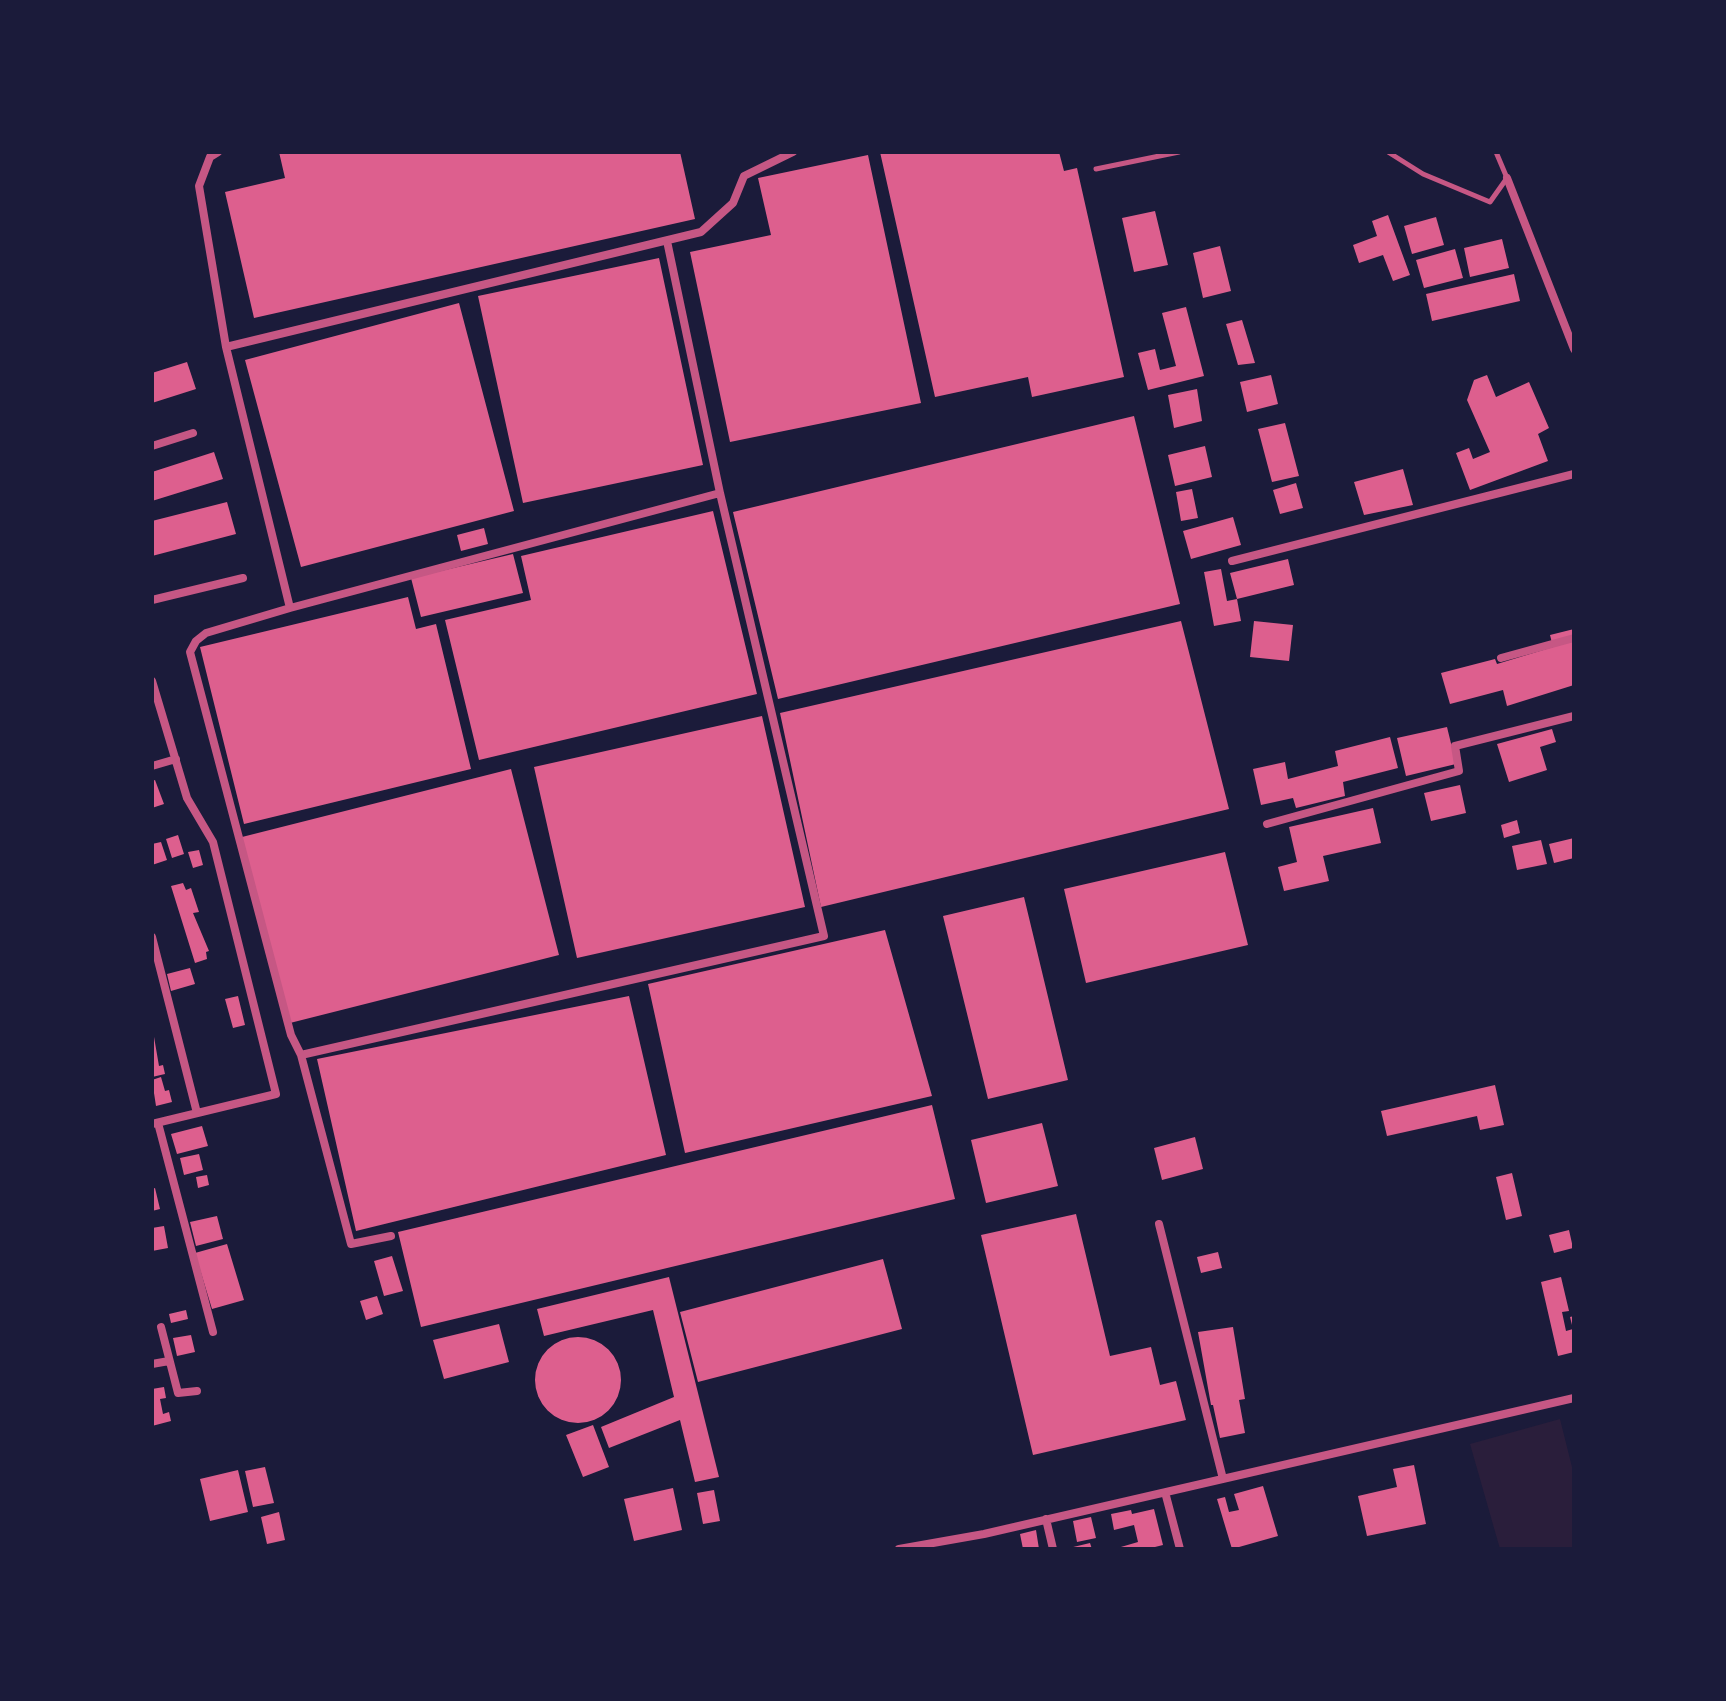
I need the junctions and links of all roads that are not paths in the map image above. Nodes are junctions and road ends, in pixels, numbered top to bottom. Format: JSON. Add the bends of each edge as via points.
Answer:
{"nodes":[{"id":1,"x":218,"y":152,"type":"edge"},
{"id":2,"x":793,"y":152,"type":"edge"},
{"id":3,"x":1179,"y":152,"type":"edge"},
{"id":4,"x":1388,"y":152,"type":"edge"},
{"id":5,"x":1496,"y":152,"type":"edge"},
{"id":6,"x":1096,"y":169,"type":"dead end"},
{"id":7,"x":1507,"y":178,"type":"junction"},
{"id":8,"x":667,"y":241,"type":"junction"},
{"id":9,"x":226,"y":347,"type":"junction"},
{"id":10,"x":1574,"y":349,"type":"edge"},
{"id":11,"x":193,"y":433,"type":"dead end"},
{"id":12,"x":152,"y":446,"type":"edge"},
{"id":13,"x":1574,"y":474,"type":"edge"},
{"id":14,"x":720,"y":493,"type":"junction"},
{"id":15,"x":1232,"y":561,"type":"dead end"},
{"id":16,"x":243,"y":578,"type":"dead end"},
{"id":17,"x":152,"y":600,"type":"edge"},
{"id":18,"x":290,"y":608,"type":"junction"},
{"id":19,"x":1574,"y":638,"type":"edge"},
{"id":20,"x":1501,"y":658,"type":"dead end"},
{"id":21,"x":152,"y":681,"type":"edge"},
{"id":22,"x":1574,"y":716,"type":"edge"},
{"id":23,"x":176,"y":759,"type":"junction"},
{"id":24,"x":152,"y":766,"type":"edge"},
{"id":25,"x":1267,"y":824,"type":"dead end"},
{"id":26,"x":152,"y":937,"type":"edge"},
{"id":27,"x":301,"y":1055,"type":"junction"},
{"id":28,"x":197,"y":1113,"type":"junction"},
{"id":29,"x":155,"y":1124,"type":"edge"},
{"id":30,"x":1159,"y":1224,"type":"dead end"},
{"id":31,"x":391,"y":1236,"type":"dead end"},
{"id":32,"x":161,"y":1327,"type":"dead end"},
{"id":33,"x":213,"y":1332,"type":"dead end"},
{"id":34,"x":169,"y":1361,"type":"junction"},
{"id":35,"x":152,"y":1364,"type":"edge"},
{"id":36,"x":197,"y":1391,"type":"dead end"},
{"id":37,"x":1574,"y":1398,"type":"edge"},
{"id":38,"x":1223,"y":1479,"type":"junction"},
{"id":39,"x":1165,"y":1492,"type":"junction"},
{"id":40,"x":1046,"y":1519,"type":"junction"},
{"id":41,"x":899,"y":1549,"type":"edge"},
{"id":42,"x":1053,"y":1549,"type":"edge"},
{"id":43,"x":1180,"y":1549,"type":"edge"}],
"edges":[{"from":1,"to":9,"type":"street","via":[[210,157],[199,186]]},
{"from":2,"to":8,"type":"street","via":[[744,176],[733,203],[701,232]]},
{"from":3,"to":6,"type":"lane"},
{"from":4,"to":7,"type":"lane","via":[[1423,174],[1490,202]]},
{"from":5,"to":7,"type":"lane"},
{"from":7,"to":10,"type":"street"},
{"from":8,"to":9,"type":"street"},
{"from":8,"to":14,"type":"street"},
{"from":9,"to":18,"type":"street"},
{"from":11,"to":12,"type":"street"},
{"from":13,"to":15,"type":"street"},
{"from":14,"to":18,"type":"street"},
{"from":14,"to":27,"type":"street","via":[[824,936]]},
{"from":16,"to":17,"type":"street"},
{"from":18,"to":27,"type":"street","via":[[206,633],[190,652],[291,1035]]},
{"from":19,"to":20,"type":"street"},
{"from":21,"to":23,"type":"street"},
{"from":22,"to":25,"type":"street","via":[[1455,746],[1459,771]]},
{"from":23,"to":24,"type":"street"},
{"from":23,"to":28,"type":"street","via":[[187,798],[213,842],[276,1094]]},
{"from":26,"to":28,"type":"street"},
{"from":27,"to":31,"type":"street","via":[[351,1244]]},
{"from":28,"to":29,"type":"street"},
{"from":29,"to":33,"type":"street"},
{"from":30,"to":38,"type":"street"},
{"from":32,"to":34,"type":"street"},
{"from":34,"to":35,"type":"street"},
{"from":34,"to":36,"type":"street","via":[[178,1393]]},
{"from":37,"to":38,"type":"street"},
{"from":38,"to":39,"type":"street"},
{"from":39,"to":40,"type":"street"},
{"from":39,"to":43,"type":"street"},
{"from":40,"to":41,"type":"street"},
{"from":40,"to":42,"type":"street"}]}
